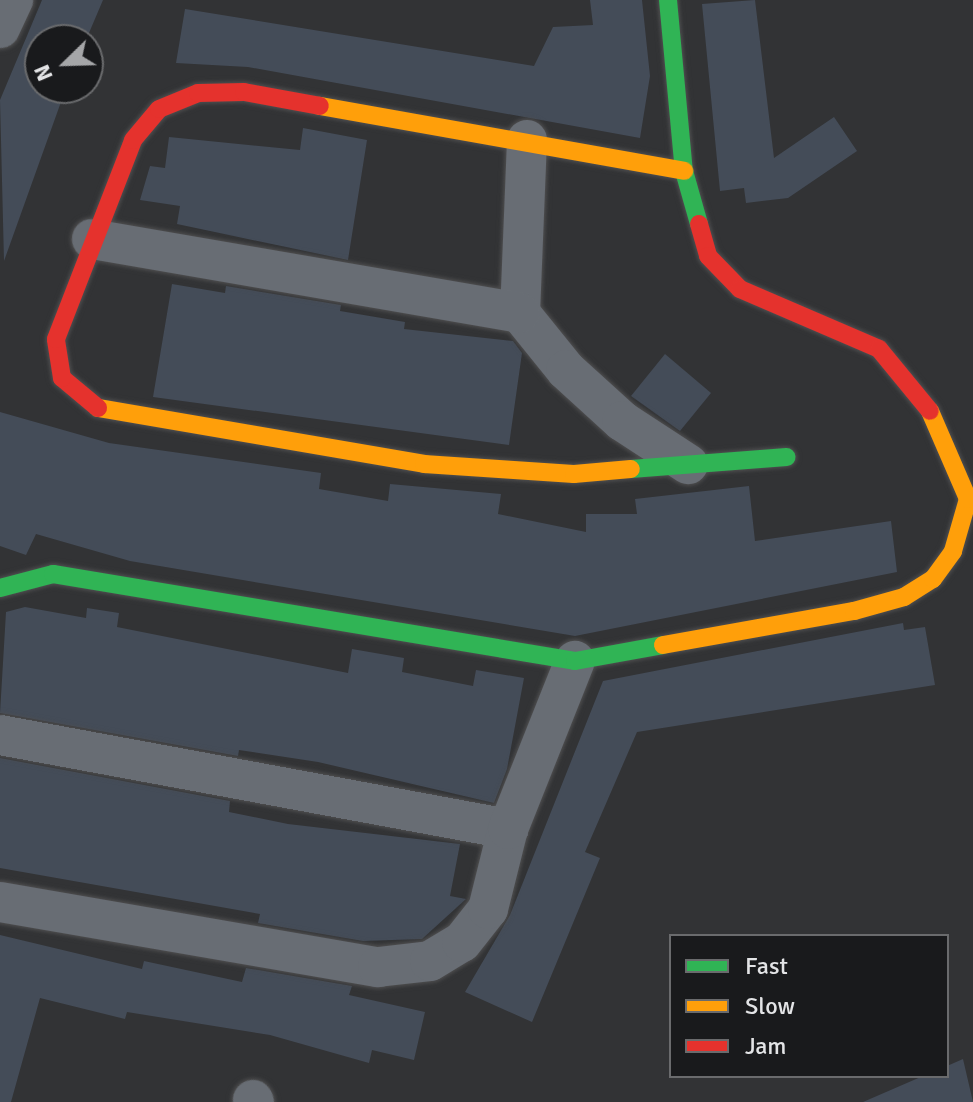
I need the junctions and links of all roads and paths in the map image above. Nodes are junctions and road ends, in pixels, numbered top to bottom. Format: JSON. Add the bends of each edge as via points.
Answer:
{"nodes":[{"id":1,"x":13,"y":0,"type":"edge"},
{"id":2,"x":668,"y":0,"type":"edge"},
{"id":3,"x":0,"y":28,"type":"edge"},
{"id":4,"x":527,"y":140,"type":"junction"},
{"id":5,"x":684,"y":171,"type":"junction"},
{"id":6,"x":92,"y":239,"type":"junction"},
{"id":7,"x":520,"y":313,"type":"junction"},
{"id":8,"x":787,"y":457,"type":"dead end"},
{"id":9,"x":688,"y":464,"type":"junction"},
{"id":10,"x":970,"y":500,"type":"edge"},
{"id":11,"x":0,"y":588,"type":"edge"},
{"id":12,"x":575,"y":661,"type":"junction"},
{"id":13,"x":0,"y":735,"type":"edge"},
{"id":14,"x":508,"y":829,"type":"junction"},
{"id":15,"x":0,"y":902,"type":"edge"}],
"edges":[{"from":1,"to":3,"type":"street"},
{"from":2,"to":5,"type":"street"},
{"from":4,"to":5,"type":"street"},
{"from":4,"to":6,"type":"street","via":[[244,92],[198,93],[159,109],[133,140]]},
{"from":4,"to":7,"type":"street"},
{"from":5,"to":10,"type":"street","via":[[708,256],[740,289],[879,349],[919,391]]},
{"from":6,"to":7,"type":"street"},
{"from":6,"to":9,"type":"street","via":[[56,339],[62,378],[85,402],[119,417],[424,464],[574,474]]},
{"from":7,"to":9,"type":"street","via":[[588,391]]},
{"from":8,"to":9,"type":"street"},
{"from":10,"to":12,"type":"street","via":[[953,551],[933,579],[904,597],[720,639]]},
{"from":11,"to":12,"type":"street","via":[[53,574]]},
{"from":12,"to":14,"type":"street"},
{"from":13,"to":14,"type":"street"},
{"from":14,"to":15,"type":"street","via":[[488,909],[462,942],[430,961],[378,967]]}]}
